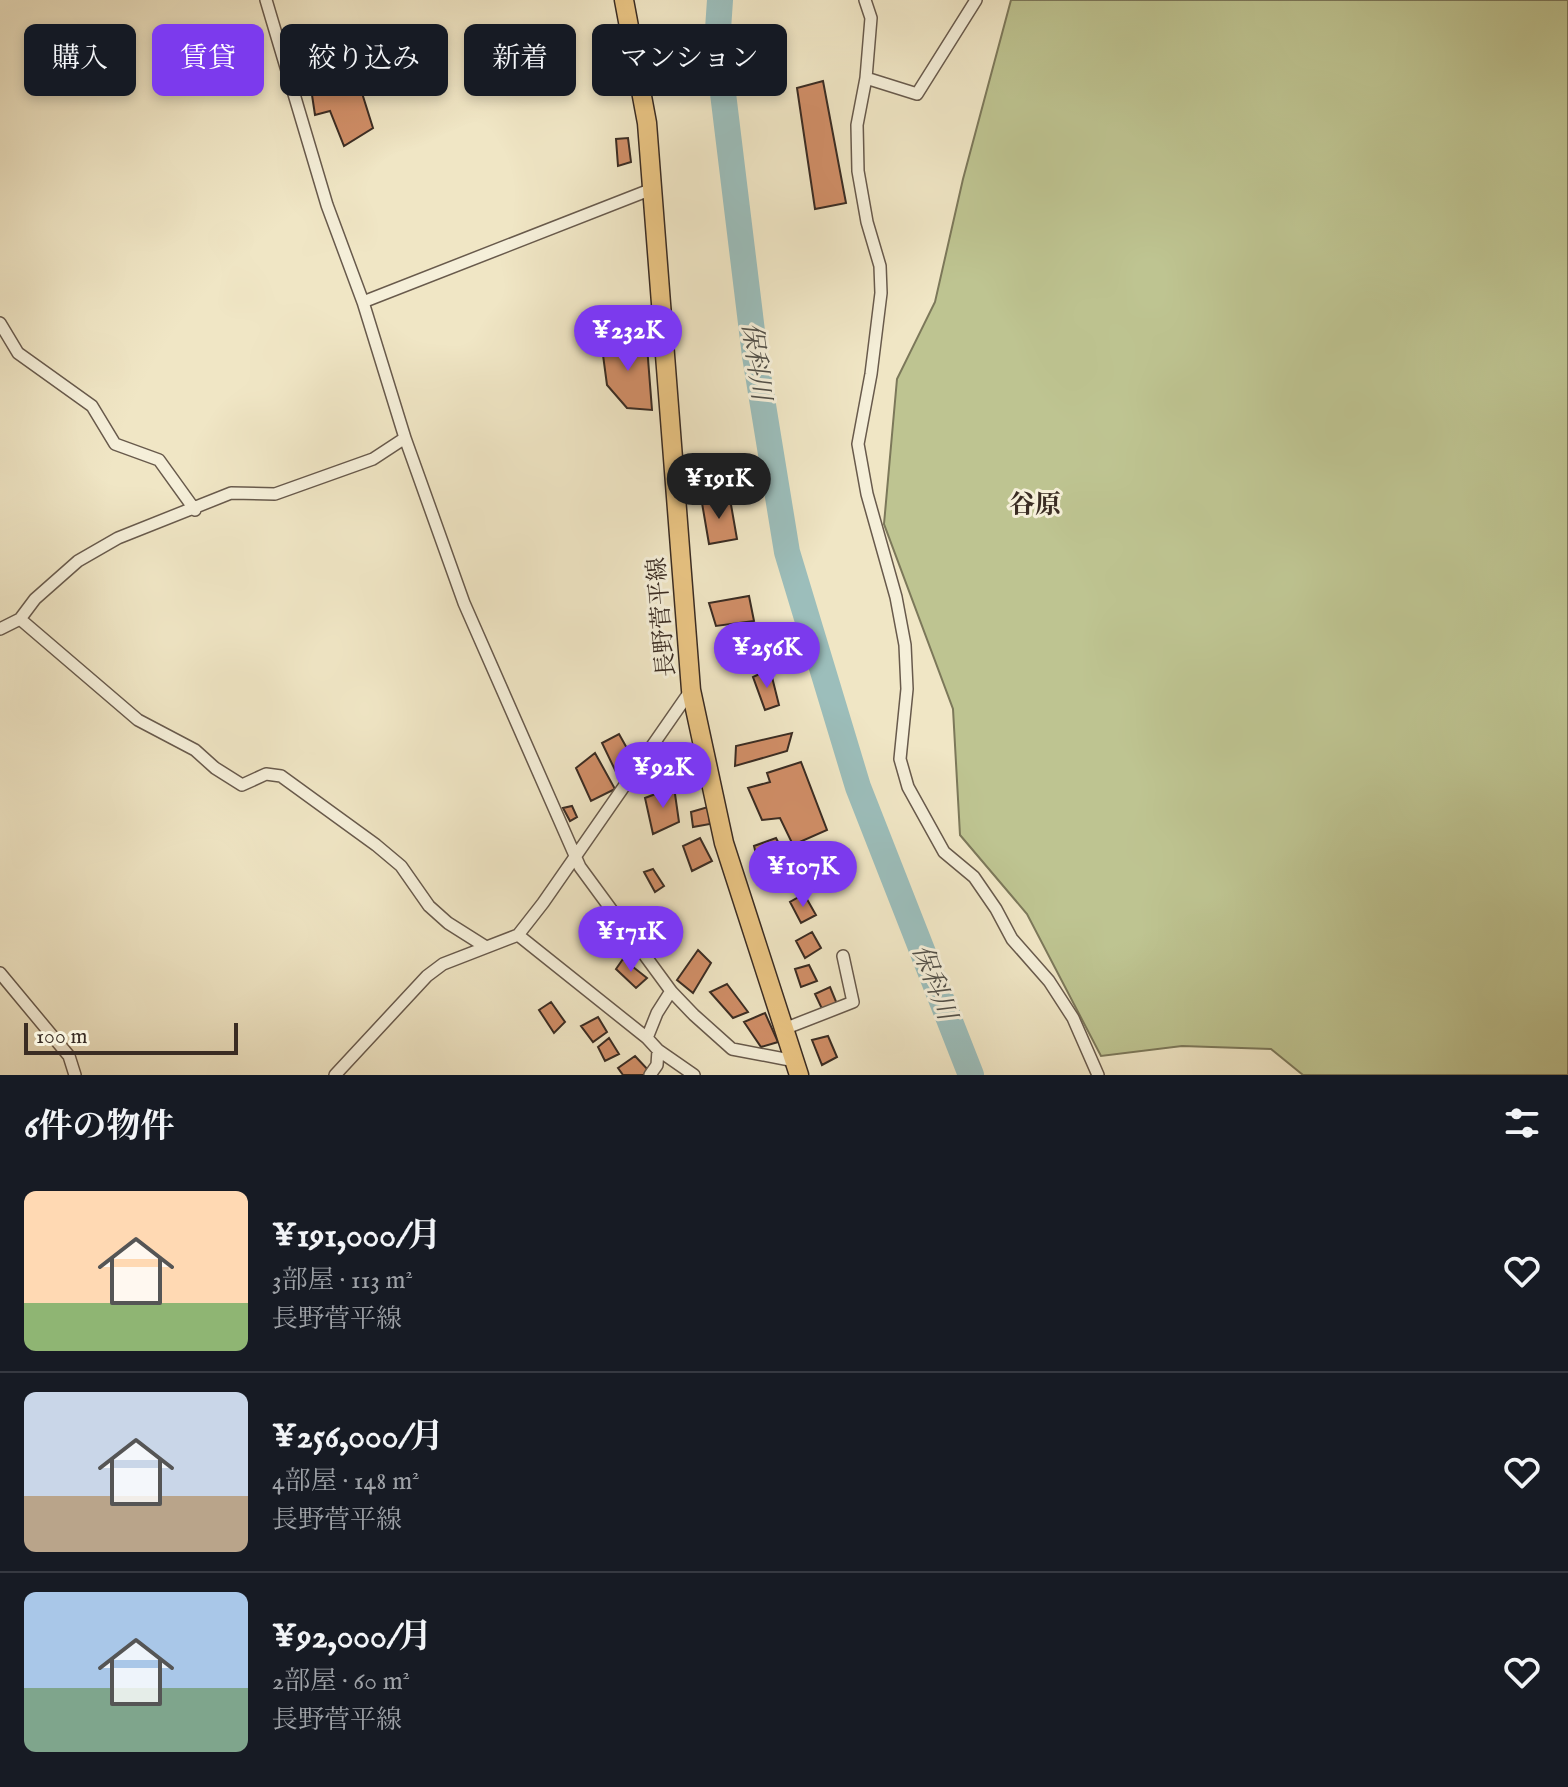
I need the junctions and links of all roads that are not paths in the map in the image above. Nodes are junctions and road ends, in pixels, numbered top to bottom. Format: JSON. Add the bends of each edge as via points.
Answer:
{"nodes":[{"id":1,"x":266,"y":0,"type":"edge"},
{"id":2,"x":624,"y":0,"type":"edge"},
{"id":3,"x":865,"y":0,"type":"edge"},
{"id":4,"x":976,"y":0,"type":"edge"},
{"id":5,"x":866,"y":78,"type":"junction"},
{"id":6,"x":652,"y":189,"type":"junction"},
{"id":7,"x":363,"y":302,"type":"junction"},
{"id":8,"x":0,"y":323,"type":"edge"},
{"id":9,"x":405,"y":438,"type":"junction"},
{"id":10,"x":195,"y":510,"type":"junction"},
{"id":11,"x":20,"y":619,"type":"junction"},
{"id":12,"x":0,"y":629,"type":"edge"},
{"id":13,"x":691,"y":690,"type":"junction"},
{"id":14,"x":575,"y":856,"type":"junction"},
{"id":15,"x":518,"y":935,"type":"junction"},
{"id":16,"x":486,"y":947,"type":"junction"},
{"id":17,"x":843,"y":956,"type":"dead end"},
{"id":18,"x":0,"y":973,"type":"edge"},
{"id":19,"x":671,"y":991,"type":"junction"},
{"id":20,"x":784,"y":1029,"type":"junction"},
{"id":21,"x":647,"y":1038,"type":"junction"},
{"id":22,"x":658,"y":1050,"type":"junction"},
{"id":23,"x":797,"y":1068,"type":"edge"},
{"id":24,"x":75,"y":1075,"type":"edge"},
{"id":25,"x":335,"y":1075,"type":"edge"},
{"id":26,"x":650,"y":1075,"type":"edge"},
{"id":27,"x":694,"y":1075,"type":"edge"},
{"id":28,"x":1098,"y":1075,"type":"edge"}],
"edges":[{"from":1,"to":7,"type":"street","via":[[327,205]]},
{"from":2,"to":6,"type":"main road","name":"長野菅平線","via":[[647,123]]},
{"from":3,"to":5,"type":"street","via":[[871,18]]},
{"from":4,"to":5,"type":"street","via":[[917,94]]},
{"from":5,"to":28,"type":"street","via":[[857,125],[858,171],[880,266],[881,293],[858,444],[905,645],[900,759],[908,787],[944,852],[974,877],[1012,939],[1049,981],[1073,1018]]},
{"from":6,"to":7,"type":"street"},
{"from":6,"to":13,"type":"main road","name":"長野菅平線"},
{"from":7,"to":9,"type":"street"},
{"from":8,"to":10,"type":"street","via":[[18,353],[92,406],[115,444],[159,460]]},
{"from":9,"to":10,"type":"street","via":[[373,459],[275,494],[231,493]]},
{"from":9,"to":14,"type":"street","via":[[464,603]]},
{"from":10,"to":11,"type":"street","via":[[118,538],[78,561]]},
{"from":11,"to":12,"type":"street"},
{"from":11,"to":16,"type":"street","via":[[138,720],[195,750],[242,785],[266,774],[281,776],[376,845],[401,866],[429,906]]},
{"from":13,"to":14,"type":"street"},
{"from":13,"to":20,"type":"main road","name":"長野菅平線","via":[[724,843]]},
{"from":14,"to":15,"type":"street"},
{"from":14,"to":19,"type":"street"},
{"from":15,"to":16,"type":"street"},
{"from":15,"to":21,"type":"street"},
{"from":16,"to":25,"type":"street","via":[[427,976]]},
{"from":17,"to":20,"type":"street","via":[[853,1002]]},
{"from":18,"to":24,"type":"street","via":[[69,1056]]},
{"from":19,"to":21,"type":"street"},
{"from":19,"to":23,"type":"street","via":[[732,1049]]},
{"from":20,"to":23,"type":"main road","name":"長野菅平線"},
{"from":21,"to":22,"type":"street"},
{"from":22,"to":26,"type":"street"},
{"from":22,"to":27,"type":"street"}]}
